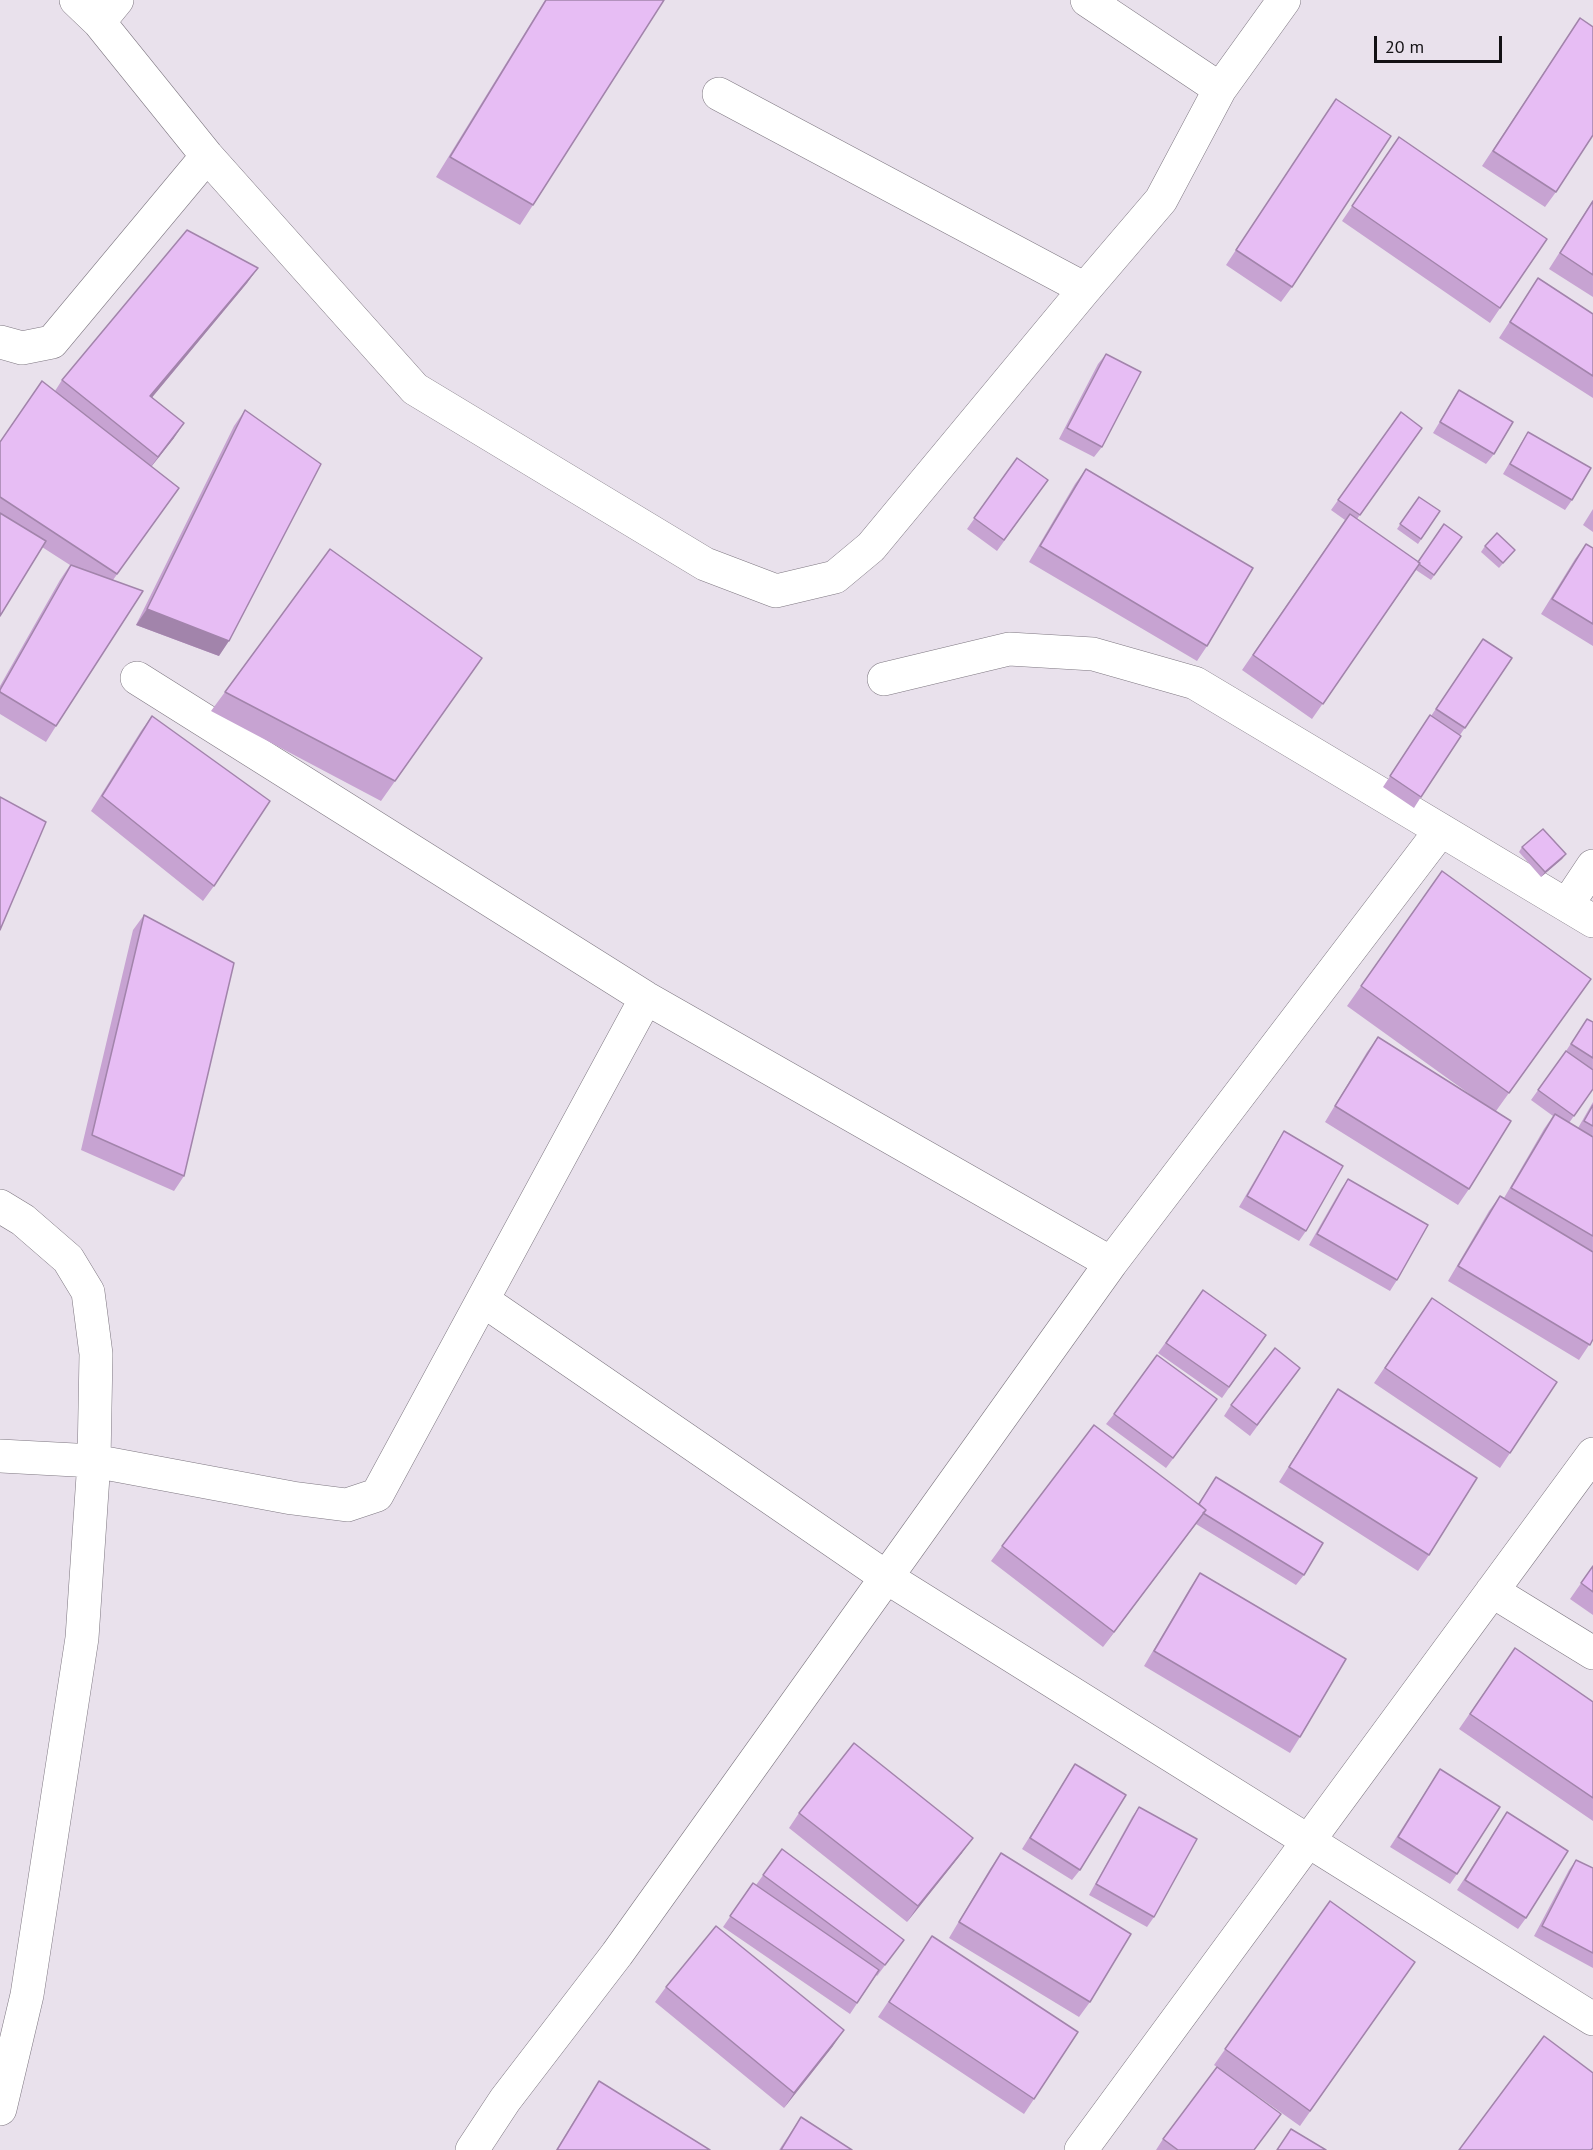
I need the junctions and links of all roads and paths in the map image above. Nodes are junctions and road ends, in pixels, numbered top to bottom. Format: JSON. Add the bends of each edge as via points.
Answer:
{"nodes":[{"id":1,"x":1087,"y":0,"type":"edge"},
{"id":2,"x":1284,"y":0,"type":"edge"},
{"id":3,"x":97,"y":7,"type":"edge"},
{"id":4,"x":1220,"y":89,"type":"junction"},
{"id":5,"x":719,"y":94,"type":"dead end"},
{"id":6,"x":207,"y":156,"type":"junction"},
{"id":7,"x":1085,"y":289,"type":"junction"},
{"id":8,"x":0,"y":342,"type":"edge"},
{"id":9,"x":137,"y":678,"type":"dead end"},
{"id":10,"x":884,"y":679,"type":"dead end"},
{"id":11,"x":1441,"y":830,"type":"junction"},
{"id":12,"x":1593,"y":866,"type":"edge"},
{"id":13,"x":1580,"y":913,"type":"edge"},
{"id":14,"x":646,"y":998,"type":"junction"},
{"id":15,"x":0,"y":1206,"type":"edge"},
{"id":16,"x":1111,"y":1263,"type":"junction"},
{"id":17,"x":484,"y":1301,"type":"junction"},
{"id":18,"x":1593,"y":1454,"type":"edge"},
{"id":19,"x":0,"y":1456,"type":"edge"},
{"id":20,"x":94,"y":1461,"type":"junction"},
{"id":21,"x":886,"y":1577,"type":"junction"},
{"id":22,"x":1492,"y":1591,"type":"junction"},
{"id":23,"x":1593,"y":1653,"type":"edge"},
{"id":24,"x":1309,"y":1840,"type":"junction"},
{"id":25,"x":1593,"y":2019,"type":"edge"},
{"id":26,"x":0,"y":2109,"type":"edge"},
{"id":27,"x":472,"y":2150,"type":"edge"},
{"id":28,"x":1081,"y":2150,"type":"edge"}],
"edges":[{"from":1,"to":4,"type":"street"},
{"from":2,"to":4,"type":"street"},
{"from":3,"to":6,"type":"street"},
{"from":4,"to":7,"type":"street","via":[[1161,200]]},
{"from":5,"to":7,"type":"street"},
{"from":6,"to":7,"type":"street","via":[[415,389],[705,564],[776,591],[835,577],[871,547]]},
{"from":6,"to":8,"type":"street","via":[[52,342],[22,348]]},
{"from":9,"to":14,"type":"street"},
{"from":10,"to":11,"type":"street","via":[[1009,649],[1093,654],[1195,683]]},
{"from":11,"to":13,"type":"street"},
{"from":11,"to":16,"type":"street"},
{"from":12,"to":13,"type":"street"},
{"from":14,"to":16,"type":"street"},
{"from":14,"to":17,"type":"street"},
{"from":15,"to":20,"type":"street","via":[[23,1220],[68,1259],[88,1292],[96,1354]]},
{"from":16,"to":21,"type":"street"},
{"from":17,"to":20,"type":"street","via":[[377,1495],[347,1505]]},
{"from":17,"to":21,"type":"street"},
{"from":18,"to":22,"type":"street"},
{"from":19,"to":20,"type":"street"},
{"from":20,"to":26,"type":"street","via":[[82,1638],[27,1995]]},
{"from":21,"to":24,"type":"street"},
{"from":21,"to":27,"type":"street"},
{"from":22,"to":23,"type":"street"},
{"from":22,"to":24,"type":"street"},
{"from":24,"to":25,"type":"street"},
{"from":24,"to":28,"type":"street"}]}
